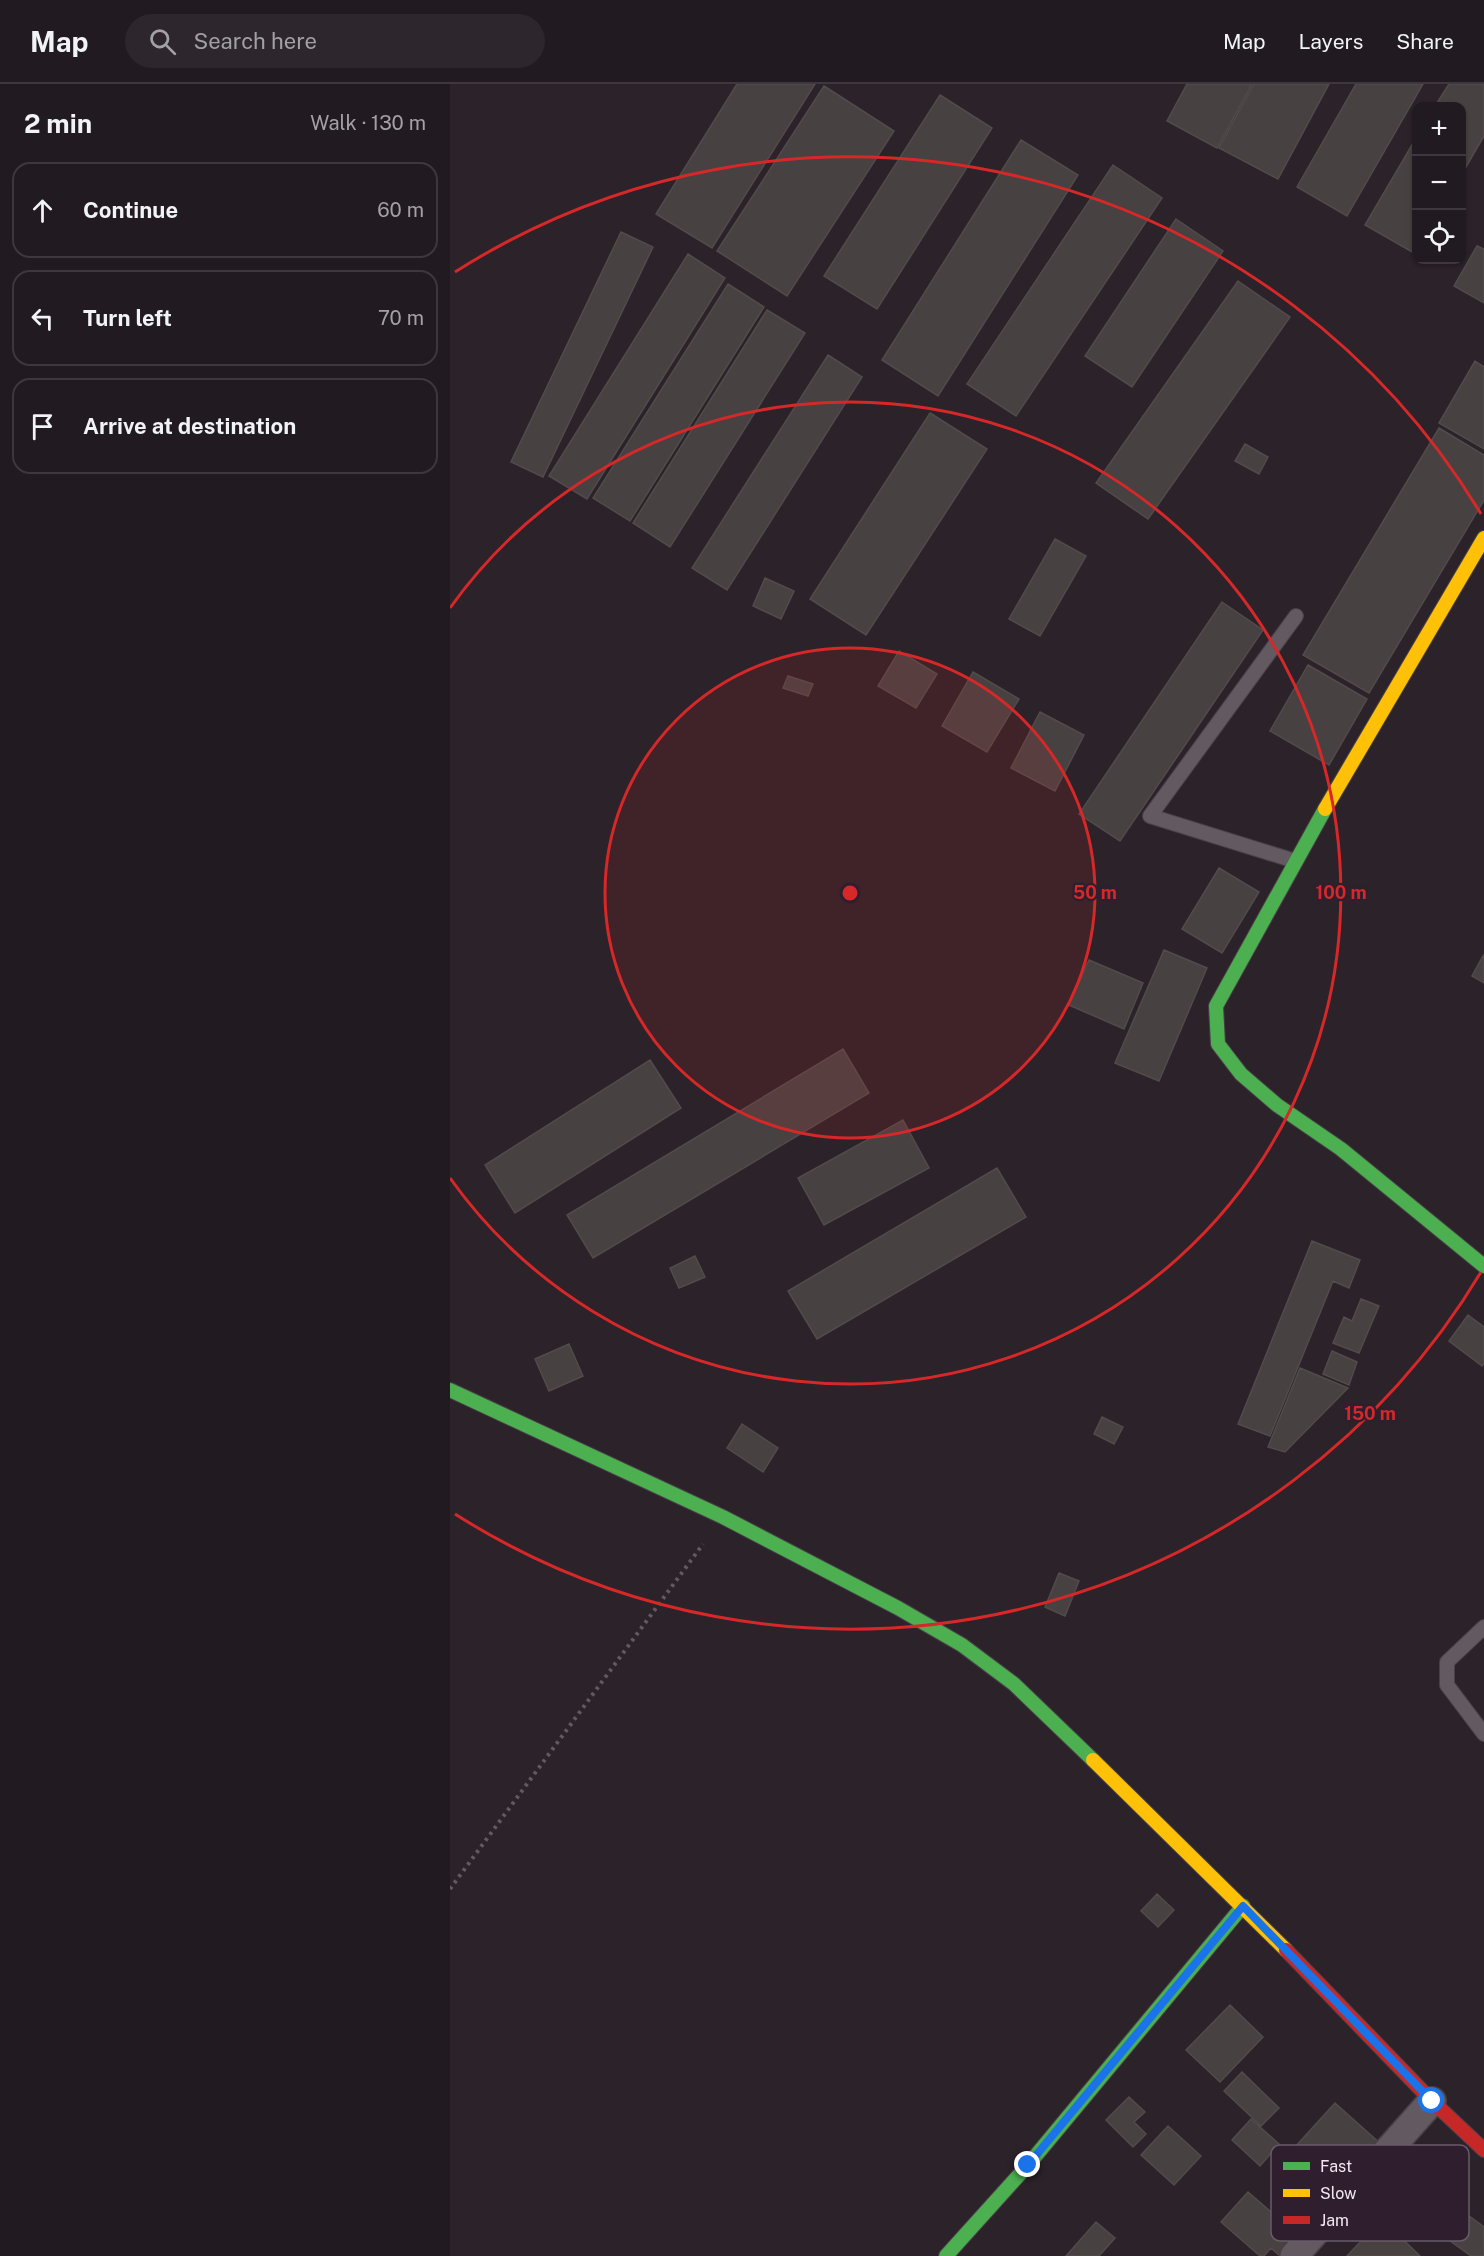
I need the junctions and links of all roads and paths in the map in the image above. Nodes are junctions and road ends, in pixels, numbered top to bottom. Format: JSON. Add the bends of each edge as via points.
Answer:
{"nodes":[{"id":1,"x":1484,"y":538,"type":"edge"},
{"id":2,"x":1296,"y":616,"type":"dead end"},
{"id":3,"x":1295,"y":861,"type":"junction"},
{"id":4,"x":1484,"y":1266,"type":"edge"},
{"id":5,"x":450,"y":1390,"type":"edge"},
{"id":6,"x":723,"y":1517,"type":"junction"},
{"id":7,"x":1484,"y":1627,"type":"edge"},
{"id":8,"x":1484,"y":1734,"type":"edge"},
{"id":9,"x":450,"y":1889,"type":"edge"},
{"id":10,"x":1243,"y":1906,"type":"junction"},
{"id":11,"x":1432,"y":2101,"type":"junction"},
{"id":12,"x":1393,"y":2145,"type":"edge"},
{"id":13,"x":1484,"y":2150,"type":"edge"},
{"id":14,"x":1307,"y":2241,"type":"edge"},
{"id":15,"x":946,"y":2256,"type":"edge"},
{"id":16,"x":1294,"y":2256,"type":"edge"}],
"edges":[{"from":1,"to":3,"type":"street"},
{"from":2,"to":3,"type":"lane","via":[[1150,816]]},
{"from":3,"to":4,"type":"street","via":[[1216,1006],[1218,1044],[1241,1074],[1277,1105],[1341,1149]]},
{"from":5,"to":6,"type":"street"},
{"from":6,"to":9,"type":"path"},
{"from":6,"to":10,"type":"street","via":[[962,1645],[1014,1684]]},
{"from":7,"to":8,"type":"lane","via":[[1447,1662],[1447,1685]]},
{"from":10,"to":11,"type":"street"},
{"from":10,"to":15,"type":"street","via":[[1028,2165]]},
{"from":11,"to":12,"type":"street"},
{"from":11,"to":13,"type":"street"},
{"from":14,"to":16,"type":"street"}]}
